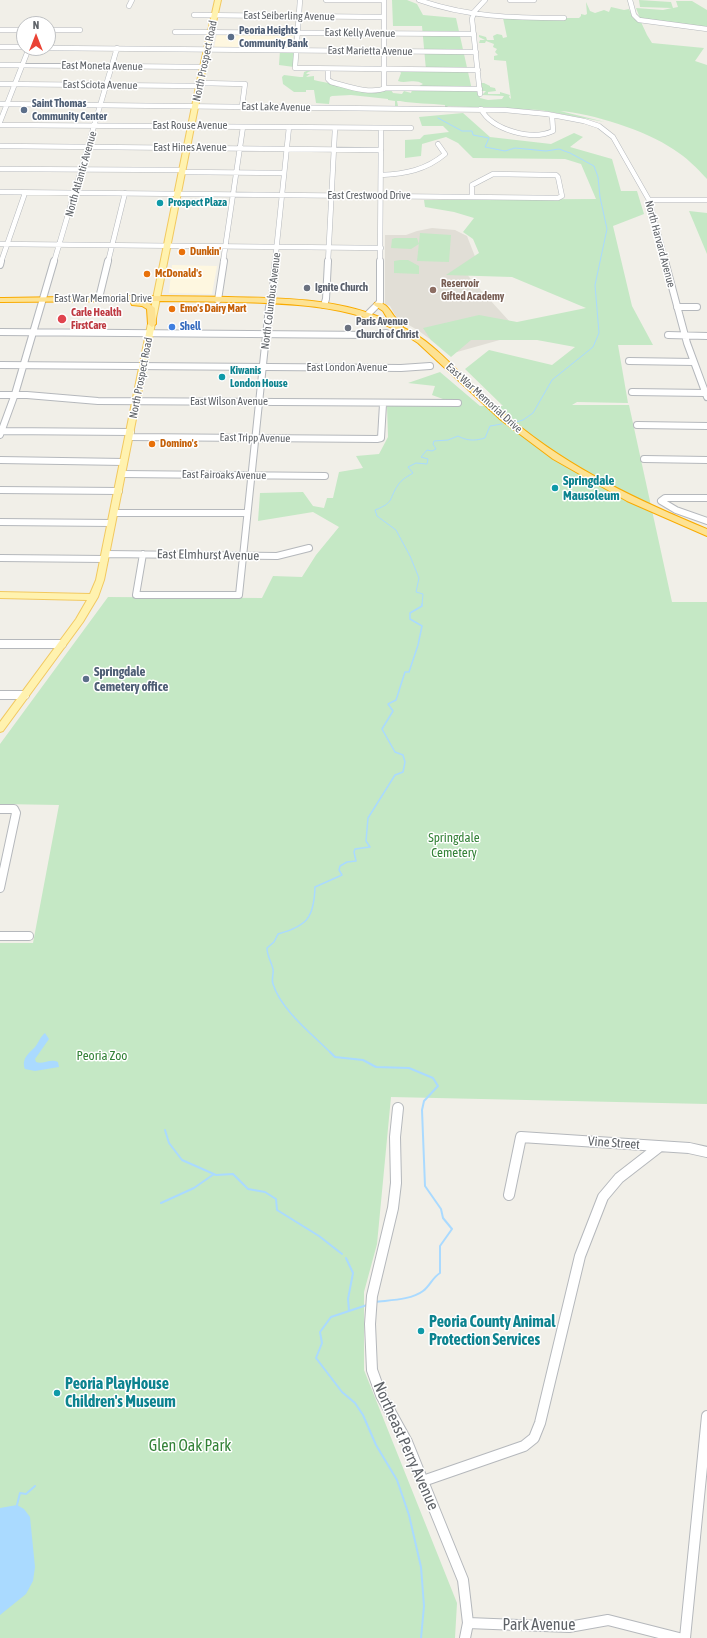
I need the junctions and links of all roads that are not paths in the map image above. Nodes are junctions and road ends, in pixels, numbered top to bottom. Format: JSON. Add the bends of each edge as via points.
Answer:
{"nodes":[{"id":1,"x":132,"y":0,"type":"edge"},
{"id":2,"x":218,"y":0,"type":"edge"},
{"id":3,"x":300,"y":0,"type":"edge"},
{"id":4,"x":326,"y":0,"type":"edge"},
{"id":5,"x":384,"y":0,"type":"edge"},
{"id":6,"x":419,"y":0,"type":"edge"},
{"id":7,"x":484,"y":0,"type":"edge"},
{"id":8,"x":510,"y":0,"type":"edge"},
{"id":9,"x":534,"y":0,"type":"edge"},
{"id":10,"x":630,"y":0,"type":"edge"},
{"id":11,"x":129,"y":6,"type":"dead end"},
{"id":12,"x":474,"y":14,"type":"junction"},
{"id":13,"x":194,"y":15,"type":"dead end"},
{"id":14,"x":215,"y":15,"type":"junction"},
{"id":15,"x":299,"y":16,"type":"junction"},
{"id":16,"x":384,"y":17,"type":"junction"},
{"id":17,"x":564,"y":18,"type":"dead end"},
{"id":18,"x":707,"y":29,"type":"edge"},
{"id":19,"x":0,"y":30,"type":"edge"},
{"id":20,"x":16,"y":30,"type":"edge"},
{"id":21,"x":56,"y":30,"type":"edge"},
{"id":22,"x":80,"y":30,"type":"dead end"},
{"id":23,"x":175,"y":32,"type":"dead end"},
{"id":24,"x":211,"y":32,"type":"junction"},
{"id":25,"x":297,"y":33,"type":"junction"},
{"id":26,"x":384,"y":34,"type":"junction"},
{"id":27,"x":474,"y":34,"type":"junction"},
{"id":28,"x":0,"y":47,"type":"edge"},
{"id":29,"x":16,"y":47,"type":"edge"},
{"id":30,"x":56,"y":48,"type":"edge"},
{"id":31,"x":117,"y":48,"type":"junction"},
{"id":32,"x":208,"y":49,"type":"junction"},
{"id":33,"x":295,"y":50,"type":"junction"},
{"id":34,"x":384,"y":51,"type":"junction"},
{"id":35,"x":476,"y":52,"type":"junction"},
{"id":36,"x":26,"y":56,"type":"edge"},
{"id":37,"x":0,"y":65,"type":"edge"},
{"id":38,"x":22,"y":66,"type":"junction"},
{"id":39,"x":112,"y":66,"type":"junction"},
{"id":40,"x":203,"y":67,"type":"junction"},
{"id":41,"x":328,"y":69,"type":"junction"},
{"id":42,"x":384,"y":69,"type":"junction"},
{"id":43,"x":478,"y":70,"type":"junction"},
{"id":44,"x":0,"y":84,"type":"edge"},
{"id":45,"x":15,"y":84,"type":"junction"},
{"id":46,"x":200,"y":84,"type":"junction"},
{"id":47,"x":106,"y":85,"type":"junction"},
{"id":48,"x":386,"y":88,"type":"junction"},
{"id":49,"x":0,"y":104,"type":"edge"},
{"id":50,"x":7,"y":104,"type":"junction"},
{"id":51,"x":101,"y":105,"type":"junction"},
{"id":52,"x":196,"y":106,"type":"junction"},
{"id":53,"x":242,"y":106,"type":"junction"},
{"id":54,"x":481,"y":109,"type":"junction"},
{"id":55,"x":552,"y":114,"type":"junction"},
{"id":56,"x":0,"y":124,"type":"edge"},
{"id":57,"x":95,"y":126,"type":"junction"},
{"id":58,"x":192,"y":126,"type":"junction"},
{"id":59,"x":243,"y":127,"type":"junction"},
{"id":60,"x":289,"y":127,"type":"junction"},
{"id":61,"x":335,"y":128,"type":"junction"},
{"id":62,"x":381,"y":128,"type":"junction"},
{"id":63,"x":411,"y":128,"type":"dead end"},
{"id":64,"x":438,"y":144,"type":"dead end"},
{"id":65,"x":0,"y":146,"type":"edge"},
{"id":66,"x":89,"y":147,"type":"junction"},
{"id":67,"x":187,"y":148,"type":"junction"},
{"id":68,"x":240,"y":148,"type":"junction"},
{"id":69,"x":287,"y":149,"type":"junction"},
{"id":70,"x":334,"y":149,"type":"junction"},
{"id":71,"x":381,"y":150,"type":"junction"},
{"id":72,"x":0,"y":169,"type":"edge"},
{"id":73,"x":82,"y":170,"type":"junction"},
{"id":74,"x":183,"y":171,"type":"junction"},
{"id":75,"x":236,"y":172,"type":"junction"},
{"id":76,"x":284,"y":173,"type":"junction"},
{"id":77,"x":381,"y":175,"type":"junction"},
{"id":78,"x":0,"y":192,"type":"edge"},
{"id":79,"x":25,"y":193,"type":"junction"},
{"id":80,"x":76,"y":193,"type":"junction"},
{"id":81,"x":125,"y":193,"type":"junction"},
{"id":82,"x":178,"y":194,"type":"junction"},
{"id":83,"x":233,"y":195,"type":"junction"},
{"id":84,"x":282,"y":195,"type":"junction"},
{"id":85,"x":331,"y":196,"type":"junction"},
{"id":86,"x":381,"y":196,"type":"junction"},
{"id":87,"x":472,"y":196,"type":"junction"},
{"id":88,"x":649,"y":200,"type":"junction"},
{"id":89,"x":707,"y":200,"type":"edge"},
{"id":90,"x":0,"y":244,"type":"edge"},
{"id":91,"x":8,"y":244,"type":"junction"},
{"id":92,"x":60,"y":245,"type":"junction"},
{"id":93,"x":113,"y":245,"type":"junction"},
{"id":94,"x":168,"y":246,"type":"junction"},
{"id":95,"x":226,"y":247,"type":"junction"},
{"id":96,"x":277,"y":247,"type":"junction"},
{"id":97,"x":328,"y":248,"type":"junction"},
{"id":98,"x":381,"y":248,"type":"junction"},
{"id":99,"x":0,"y":265,"type":"edge"},
{"id":100,"x":159,"y":290,"type":"junction"},
{"id":101,"x":2,"y":300,"type":"edge"},
{"id":102,"x":44,"y":300,"type":"junction"},
{"id":103,"x":102,"y":300,"type":"junction"},
{"id":104,"x":157,"y":300,"type":"junction"},
{"id":105,"x":218,"y":300,"type":"junction"},
{"id":106,"x":181,"y":301,"type":"junction"},
{"id":107,"x":271,"y":302,"type":"junction"},
{"id":108,"x":378,"y":305,"type":"junction"},
{"id":109,"x":324,"y":306,"type":"junction"},
{"id":110,"x":677,"y":307,"type":"junction"},
{"id":111,"x":697,"y":308,"type":"dead end"},
{"id":112,"x":367,"y":316,"type":"junction"},
{"id":113,"x":153,"y":321,"type":"junction"},
{"id":114,"x":0,"y":332,"type":"edge"},
{"id":115,"x":34,"y":332,"type":"junction"},
{"id":116,"x":150,"y":333,"type":"junction"},
{"id":117,"x":386,"y":333,"type":"dead end"},
{"id":118,"x":408,"y":333,"type":"junction"},
{"id":119,"x":266,"y":334,"type":"junction"},
{"id":120,"x":668,"y":335,"type":"dead end"},
{"id":121,"x":685,"y":336,"type":"junction"},
{"id":122,"x":707,"y":336,"type":"edge"},
{"id":123,"x":628,"y":361,"type":"dead end"},
{"id":124,"x":694,"y":362,"type":"junction"},
{"id":125,"x":0,"y":365,"type":"edge"},
{"id":126,"x":24,"y":365,"type":"junction"},
{"id":127,"x":144,"y":366,"type":"junction"},
{"id":128,"x":430,"y":366,"type":"dead end"},
{"id":129,"x":263,"y":367,"type":"junction"},
{"id":130,"x":704,"y":384,"type":"edge"},
{"id":131,"x":632,"y":392,"type":"dead end"},
{"id":132,"x":15,"y":394,"type":"junction"},
{"id":133,"x":0,"y":395,"type":"edge"},
{"id":134,"x":706,"y":395,"type":"edge"},
{"id":135,"x":137,"y":402,"type":"junction"},
{"id":136,"x":260,"y":402,"type":"junction"},
{"id":137,"x":458,"y":403,"type":"dead end"},
{"id":138,"x":383,"y":404,"type":"junction"},
{"id":139,"x":637,"y":425,"type":"dead end"},
{"id":140,"x":707,"y":426,"type":"edge"},
{"id":141,"x":0,"y":432,"type":"edge"},
{"id":142,"x":130,"y":434,"type":"junction"},
{"id":143,"x":256,"y":438,"type":"junction"},
{"id":144,"x":644,"y":459,"type":"dead end"},
{"id":145,"x":0,"y":460,"type":"edge"},
{"id":146,"x":707,"y":460,"type":"edge"},
{"id":147,"x":124,"y":462,"type":"junction"},
{"id":148,"x":122,"y":474,"type":"junction"},
{"id":149,"x":252,"y":475,"type":"junction"},
{"id":150,"x":325,"y":476,"type":"dead end"},
{"id":151,"x":0,"y":490,"type":"edge"},
{"id":152,"x":0,"y":493,"type":"edge"},
{"id":153,"x":118,"y":493,"type":"junction"},
{"id":154,"x":707,"y":498,"type":"edge"},
{"id":155,"x":114,"y":513,"type":"junction"},
{"id":156,"x":247,"y":513,"type":"junction"},
{"id":157,"x":707,"y":521,"type":"edge"},
{"id":158,"x":0,"y":522,"type":"edge"},
{"id":159,"x":0,"y":525,"type":"edge"},
{"id":160,"x":111,"y":525,"type":"junction"},
{"id":161,"x":707,"y":532,"type":"edge"},
{"id":162,"x":309,"y":548,"type":"dead end"},
{"id":163,"x":143,"y":554,"type":"junction"},
{"id":164,"x":243,"y":555,"type":"junction"},
{"id":165,"x":105,"y":556,"type":"junction"},
{"id":166,"x":0,"y":558,"type":"edge"},
{"id":167,"x":0,"y":595,"type":"edge"},
{"id":168,"x":94,"y":596,"type":"junction"},
{"id":169,"x":0,"y":644,"type":"edge"},
{"id":170,"x":62,"y":644,"type":"junction"},
{"id":171,"x":0,"y":694,"type":"edge"},
{"id":172,"x":25,"y":695,"type":"junction"},
{"id":173,"x":0,"y":729,"type":"edge"},
{"id":174,"x":0,"y":809,"type":"edge"},
{"id":175,"x":2,"y":871,"type":"edge"},
{"id":176,"x":0,"y":888,"type":"edge"},
{"id":177,"x":0,"y":936,"type":"edge"},
{"id":178,"x":29,"y":936,"type":"dead end"},
{"id":179,"x":398,"y":1108,"type":"dead end"},
{"id":180,"x":659,"y":1147,"type":"junction"},
{"id":181,"x":707,"y":1152,"type":"edge"},
{"id":182,"x":509,"y":1195,"type":"dead end"},
{"id":183,"x":707,"y":1416,"type":"edge"},
{"id":184,"x":423,"y":1481,"type":"junction"},
{"id":185,"x":704,"y":1489,"type":"edge"},
{"id":186,"x":468,"y":1623,"type":"junction"},
{"id":187,"x":465,"y":1638,"type":"edge"},
{"id":188,"x":679,"y":1638,"type":"edge"},
{"id":189,"x":685,"y":1638,"type":"edge"}],
"edges":[{"from":1,"to":11,"type":"street"},
{"from":2,"to":14,"type":"main road","name":"North Prospect Road"},
{"from":3,"to":15,"type":"street"},
{"from":4,"to":5,"type":"street"},
{"from":5,"to":16,"type":"street"},
{"from":6,"to":12,"type":"street"},
{"from":7,"to":12,"type":"street"},
{"from":8,"to":9,"type":"street"},
{"from":10,"to":18,"type":"street","via":[[634,15],[639,20]]},
{"from":12,"to":17,"type":"street","via":[[516,18]]},
{"from":12,"to":27,"type":"street"},
{"from":13,"to":14,"type":"street","name":"East Seiberling Avenue"},
{"from":14,"to":15,"type":"street","name":"East Seiberling Avenue"},
{"from":14,"to":24,"type":"main road","name":"North Prospect Road"},
{"from":15,"to":16,"type":"street","name":"East Seiberling Avenue"},
{"from":15,"to":25,"type":"street"},
{"from":16,"to":26,"type":"street"},
{"from":19,"to":20,"type":"street"},
{"from":21,"to":22,"type":"street"},
{"from":23,"to":24,"type":"street","name":"East Kelly Avenue"},
{"from":24,"to":25,"type":"street","name":"East Kelly Avenue"},
{"from":24,"to":32,"type":"main road","name":"North Prospect Road"},
{"from":25,"to":26,"type":"street","name":"East Kelly Avenue"},
{"from":25,"to":33,"type":"street"},
{"from":26,"to":27,"type":"street","name":"East Kelly Avenue"},
{"from":26,"to":34,"type":"street"},
{"from":27,"to":35,"type":"street"},
{"from":28,"to":29,"type":"street"},
{"from":30,"to":31,"type":"street","name":"East Marietta Avenue"},
{"from":31,"to":32,"type":"street","name":"East Marietta Avenue"},
{"from":31,"to":39,"type":"street","name":"North Atlantic Avenue"},
{"from":32,"to":33,"type":"street","name":"East Marietta Avenue"},
{"from":32,"to":40,"type":"main road","name":"North Prospect Road"},
{"from":33,"to":34,"type":"street","name":"East Marietta Avenue"},
{"from":33,"to":41,"type":"street","via":[[295,68]]},
{"from":34,"to":35,"type":"street","name":"East Marietta Avenue"},
{"from":34,"to":42,"type":"street"},
{"from":35,"to":43,"type":"street"},
{"from":36,"to":38,"type":"street"},
{"from":37,"to":38,"type":"street","name":"East Moneta Avenue"},
{"from":38,"to":39,"type":"street","name":"East Moneta Avenue"},
{"from":38,"to":45,"type":"street"},
{"from":39,"to":40,"type":"street","name":"East Moneta Avenue"},
{"from":39,"to":47,"type":"street","name":"North Atlantic Avenue"},
{"from":40,"to":46,"type":"main road","name":"North Prospect Road"},
{"from":41,"to":42,"type":"street"},
{"from":41,"to":48,"type":"street","via":[[328,80],[332,82],[374,91],[383,91]]},
{"from":42,"to":43,"type":"street"},
{"from":42,"to":48,"type":"street"},
{"from":43,"to":48,"type":"street","via":[[480,92]]},
{"from":44,"to":45,"type":"street","name":"East Sciota Avenue"},
{"from":45,"to":47,"type":"street","name":"East Sciota Avenue"},
{"from":45,"to":50,"type":"street"},
{"from":46,"to":47,"type":"street","name":"East Sciota Avenue"},
{"from":46,"to":52,"type":"main road","name":"North Prospect Road"},
{"from":46,"to":53,"type":"street","name":"East Sciota Avenue","via":[[245,84]]},
{"from":47,"to":51,"type":"street","name":"North Atlantic Avenue"},
{"from":49,"to":50,"type":"street","name":"East Lake Avenue"},
{"from":50,"to":51,"type":"street","name":"East Lake Avenue"},
{"from":50,"to":56,"type":"street"},
{"from":51,"to":52,"type":"street","name":"East Lake Avenue"},
{"from":51,"to":57,"type":"street","name":"North Atlantic Avenue"},
{"from":52,"to":53,"type":"street","name":"East Lake Avenue"},
{"from":52,"to":58,"type":"main road","name":"North Prospect Road"},
{"from":53,"to":54,"type":"street","name":"East Lake Avenue"},
{"from":54,"to":55,"type":"street","name":"East Lake Avenue"},
{"from":54,"to":55,"type":"street","via":[[504,130],[544,134],[553,131]]},
{"from":55,"to":88,"type":"street","name":"North Harvard Avenue","via":[[590,123],[609,132]]},
{"from":56,"to":57,"type":"street","name":"East Rouse Avenue"},
{"from":57,"to":58,"type":"street","name":"East Rouse Avenue"},
{"from":57,"to":66,"type":"street","name":"North Atlantic Avenue"},
{"from":58,"to":59,"type":"street","name":"East Rouse Avenue"},
{"from":58,"to":67,"type":"main road","name":"North Prospect Road"},
{"from":59,"to":60,"type":"street","name":"East Rouse Avenue"},
{"from":59,"to":68,"type":"street"},
{"from":60,"to":61,"type":"street","name":"East Rouse Avenue"},
{"from":60,"to":69,"type":"street","name":"North Columbus Avenue"},
{"from":61,"to":62,"type":"street","name":"East Rouse Avenue"},
{"from":61,"to":70,"type":"street"},
{"from":62,"to":63,"type":"street","name":"East Rouse Avenue"},
{"from":62,"to":71,"type":"street"},
{"from":64,"to":77,"type":"street","via":[[445,154],[427,168]]},
{"from":65,"to":66,"type":"street","name":"East Hines Avenue"},
{"from":66,"to":67,"type":"street","name":"East Hines Avenue"},
{"from":66,"to":73,"type":"street","name":"North Atlantic Avenue"},
{"from":67,"to":68,"type":"street","name":"East Hines Avenue"},
{"from":67,"to":74,"type":"main road","name":"North Prospect Road"},
{"from":68,"to":69,"type":"street","name":"East Hines Avenue"},
{"from":68,"to":75,"type":"street"},
{"from":69,"to":70,"type":"street","name":"East Hines Avenue"},
{"from":69,"to":76,"type":"street","name":"North Columbus Avenue"},
{"from":70,"to":71,"type":"street","name":"East Hines Avenue"},
{"from":70,"to":85,"type":"street"},
{"from":71,"to":77,"type":"street"},
{"from":72,"to":73,"type":"street"},
{"from":73,"to":74,"type":"street"},
{"from":73,"to":80,"type":"street","name":"North Atlantic Avenue"},
{"from":74,"to":75,"type":"street"},
{"from":74,"to":82,"type":"main road","name":"North Prospect Road"},
{"from":75,"to":76,"type":"street"},
{"from":75,"to":83,"type":"street"},
{"from":76,"to":84,"type":"street","name":"North Columbus Avenue"},
{"from":77,"to":86,"type":"street"},
{"from":78,"to":79,"type":"street","name":"East Crestwood Drive"},
{"from":79,"to":80,"type":"street","name":"East Crestwood Drive"},
{"from":79,"to":91,"type":"street"},
{"from":80,"to":81,"type":"street","name":"East Crestwood Drive"},
{"from":80,"to":92,"type":"street","name":"North Atlantic Avenue"},
{"from":81,"to":82,"type":"street","name":"East Crestwood Drive"},
{"from":81,"to":93,"type":"street"},
{"from":82,"to":83,"type":"street","name":"East Crestwood Drive"},
{"from":82,"to":94,"type":"main road","name":"North Prospect Road"},
{"from":83,"to":84,"type":"street","name":"East Crestwood Drive"},
{"from":83,"to":95,"type":"street"},
{"from":84,"to":85,"type":"street","name":"East Crestwood Drive"},
{"from":84,"to":96,"type":"street","name":"North Columbus Avenue"},
{"from":85,"to":86,"type":"street","name":"East Crestwood Drive"},
{"from":85,"to":97,"type":"street"},
{"from":86,"to":87,"type":"street","name":"East Crestwood Drive"},
{"from":86,"to":98,"type":"street"},
{"from":87,"to":87,"type":"street","name":"East Crestwood Drive","via":[[560,197],[562,196],[556,175],[500,174],[493,174],[473,184]]},
{"from":88,"to":89,"type":"street"},
{"from":88,"to":110,"type":"street","name":"North Harvard Avenue"},
{"from":90,"to":91,"type":"street"},
{"from":91,"to":92,"type":"street"},
{"from":91,"to":99,"type":"street"},
{"from":92,"to":93,"type":"street"},
{"from":92,"to":102,"type":"street","name":"North Atlantic Avenue"},
{"from":93,"to":94,"type":"street"},
{"from":93,"to":103,"type":"street"},
{"from":94,"to":95,"type":"street"},
{"from":94,"to":100,"type":"main road","name":"North Prospect Road"},
{"from":95,"to":96,"type":"street"},
{"from":95,"to":105,"type":"street"},
{"from":96,"to":97,"type":"street"},
{"from":96,"to":107,"type":"street","name":"North Columbus Avenue"},
{"from":97,"to":98,"type":"street"},
{"from":97,"to":109,"type":"street"},
{"from":98,"to":108,"type":"street"},
{"from":100,"to":104,"type":"main road","name":"North Prospect Road"},
{"from":100,"to":106,"type":"highway"},
{"from":101,"to":102,"type":"highway","name":"East War Memorial Drive"},
{"from":102,"to":103,"type":"highway","name":"East War Memorial Drive"},
{"from":102,"to":115,"type":"street","name":"North Atlantic Avenue"},
{"from":103,"to":104,"type":"highway","name":"East War Memorial Drive"},
{"from":103,"to":113,"type":"highway","via":[[147,305],[152,310]]},
{"from":104,"to":106,"type":"highway","name":"East War Memorial Drive"},
{"from":104,"to":113,"type":"main road","name":"North Prospect Road"},
{"from":105,"to":106,"type":"highway","name":"East War Memorial Drive"},
{"from":105,"to":107,"type":"highway","name":"East War Memorial Drive"},
{"from":106,"to":107,"type":"highway","name":"East War Memorial Drive"},
{"from":106,"to":113,"type":"highway","via":[[165,306],[157,312]]},
{"from":107,"to":109,"type":"highway","name":"East War Memorial Drive"},
{"from":107,"to":119,"type":"street","name":"North Columbus Avenue"},
{"from":108,"to":112,"type":"street"},
{"from":108,"to":118,"type":"highway","via":[[386,309],[392,319]]},
{"from":109,"to":112,"type":"highway","name":"East War Memorial Drive"},
{"from":110,"to":111,"type":"street"},
{"from":110,"to":121,"type":"street","name":"North Harvard Avenue"},
{"from":112,"to":118,"type":"highway","name":"East War Memorial Drive","via":[[387,322]]},
{"from":113,"to":116,"type":"main road","name":"North Prospect Road"},
{"from":114,"to":115,"type":"street"},
{"from":115,"to":116,"type":"street"},
{"from":115,"to":126,"type":"street","name":"North Atlantic Avenue"},
{"from":116,"to":119,"type":"street"},
{"from":116,"to":127,"type":"main road","name":"North Prospect Road"},
{"from":117,"to":119,"type":"street"},
{"from":118,"to":161,"type":"highway","name":"East War Memorial Drive","via":[[429,347],[484,402],[527,437],[598,481],[678,521]]},
{"from":119,"to":129,"type":"street","name":"North Columbus Avenue"},
{"from":120,"to":121,"type":"street"},
{"from":121,"to":122,"type":"street"},
{"from":121,"to":124,"type":"street","name":"North Harvard Avenue"},
{"from":123,"to":124,"type":"street"},
{"from":124,"to":130,"type":"street","name":"North Harvard Avenue"},
{"from":125,"to":126,"type":"street","name":"East London Avenue"},
{"from":126,"to":127,"type":"street","name":"East London Avenue"},
{"from":126,"to":132,"type":"street","name":"North Atlantic Avenue"},
{"from":127,"to":129,"type":"street","name":"East London Avenue"},
{"from":127,"to":135,"type":"main road","name":"North Prospect Road"},
{"from":128,"to":129,"type":"street","name":"East London Avenue"},
{"from":129,"to":136,"type":"street","name":"North Columbus Avenue"},
{"from":130,"to":134,"type":"street","name":"North Harvard Avenue"},
{"from":131,"to":134,"type":"street"},
{"from":132,"to":133,"type":"street","name":"East Wilson Avenue"},
{"from":132,"to":135,"type":"street","name":"East Wilson Avenue"},
{"from":132,"to":141,"type":"street","name":"North Atlantic Avenue"},
{"from":135,"to":136,"type":"street","name":"East Wilson Avenue"},
{"from":135,"to":142,"type":"main road","name":"North Prospect Road"},
{"from":136,"to":138,"type":"street","name":"East Wilson Avenue"},
{"from":136,"to":143,"type":"street","name":"North Columbus Avenue"},
{"from":137,"to":138,"type":"street","name":"East Wilson Avenue"},
{"from":138,"to":143,"type":"street","name":"East Tripp Avenue","via":[[379,439]]},
{"from":139,"to":140,"type":"street"},
{"from":141,"to":142,"type":"street","name":"East Tripp Avenue"},
{"from":142,"to":143,"type":"street","name":"East Tripp Avenue"},
{"from":142,"to":147,"type":"main road","name":"North Prospect Road"},
{"from":143,"to":149,"type":"street","name":"North Columbus Avenue"},
{"from":144,"to":146,"type":"street"},
{"from":145,"to":147,"type":"street"},
{"from":147,"to":148,"type":"main road","name":"North Prospect Road"},
{"from":148,"to":149,"type":"street","name":"East Fairoaks Avenue"},
{"from":148,"to":153,"type":"main road","name":"North Prospect Road"},
{"from":149,"to":150,"type":"street","name":"East Fairoaks Avenue"},
{"from":149,"to":156,"type":"street","name":"North Columbus Avenue"},
{"from":151,"to":153,"type":"street"},
{"from":152,"to":153,"type":"street"},
{"from":153,"to":155,"type":"main road","name":"North Prospect Road"},
{"from":154,"to":157,"type":"street","via":[[666,498],[661,501],[687,515]]},
{"from":155,"to":156,"type":"street"},
{"from":155,"to":160,"type":"main road","name":"North Prospect Road"},
{"from":156,"to":164,"type":"street","name":"North Columbus Avenue"},
{"from":158,"to":160,"type":"street"},
{"from":159,"to":160,"type":"street"},
{"from":160,"to":165,"type":"main road","name":"North Prospect Road"},
{"from":162,"to":164,"type":"street","name":"East Elmhurst Avenue","via":[[279,556]]},
{"from":163,"to":164,"type":"street","name":"East Elmhurst Avenue"},
{"from":163,"to":164,"type":"street","name":"North Columbus Avenue","via":[[136,595],[239,595]]},
{"from":163,"to":165,"type":"street","name":"East Elmhurst Avenue"},
{"from":165,"to":166,"type":"street","name":"East Elmhurst Avenue"},
{"from":165,"to":168,"type":"main road","name":"North Prospect Road"},
{"from":167,"to":168,"type":"main road"},
{"from":168,"to":170,"type":"main road","name":"North Prospect Road"},
{"from":169,"to":170,"type":"street"},
{"from":170,"to":172,"type":"main road","name":"North Prospect Road"},
{"from":171,"to":172,"type":"street"},
{"from":172,"to":173,"type":"main road","name":"North Prospect Road"},
{"from":174,"to":175,"type":"street","via":[[15,810]]},
{"from":175,"to":176,"type":"street"},
{"from":177,"to":178,"type":"street"},
{"from":179,"to":184,"type":"street","name":"Northeast Perry Avenue","via":[[393,1208],[372,1296],[372,1370],[381,1395]]},
{"from":180,"to":181,"type":"street","name":"Vine Street","via":[[689,1148]]},
{"from":180,"to":182,"type":"street","name":"Vine Street","via":[[521,1137]]},
{"from":180,"to":184,"type":"street","via":[[619,1178],[603,1197],[580,1256],[540,1423],[534,1438],[524,1446]]},
{"from":183,"to":185,"type":"street"},
{"from":184,"to":186,"type":"street","name":"Northeast Perry Avenue","via":[[463,1580]]},
{"from":185,"to":189,"type":"street"},
{"from":186,"to":187,"type":"street","name":"Northeast Perry Avenue"},
{"from":186,"to":188,"type":"street","name":"Park Avenue","via":[[569,1627],[608,1620]]}]}
